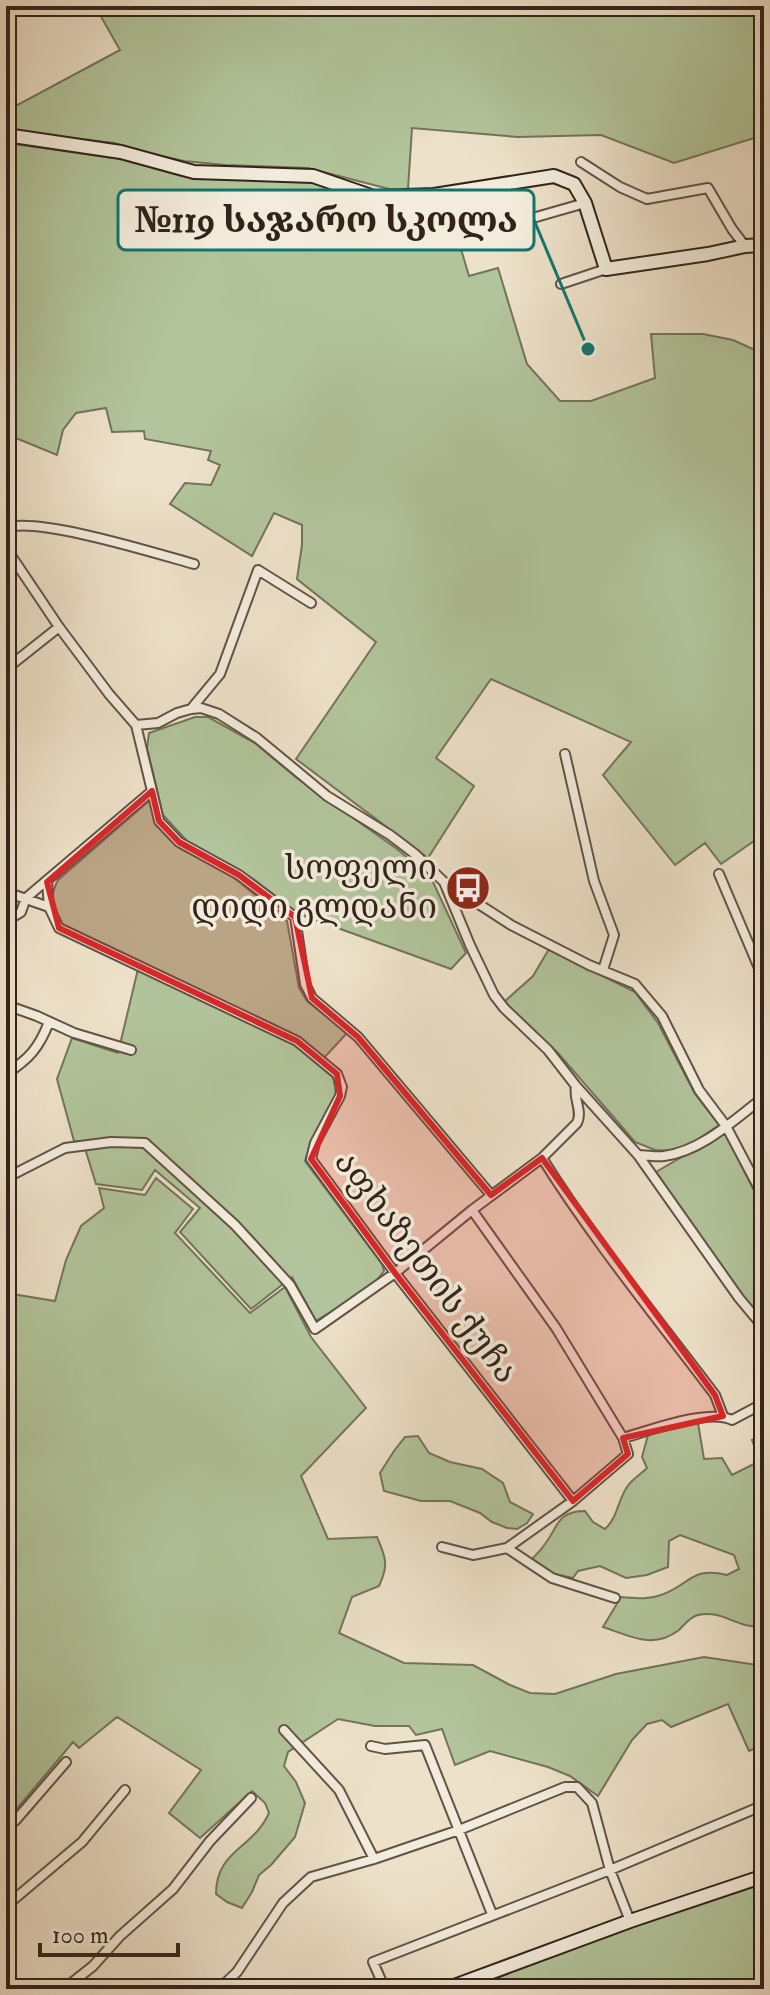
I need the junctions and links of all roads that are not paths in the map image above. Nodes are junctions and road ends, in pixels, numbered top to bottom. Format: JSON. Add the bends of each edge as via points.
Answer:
{"nodes":[{"id":1,"x":6,"y":135,"type":"edge"},
{"id":2,"x":581,"y":162,"type":"dead end"},
{"id":3,"x":585,"y":203,"type":"junction"},
{"id":4,"x":484,"y":232,"type":"dead end"},
{"id":5,"x":764,"y":245,"type":"edge"},
{"id":6,"x":745,"y":246,"type":"junction"},
{"id":7,"x":606,"y":269,"type":"junction"},
{"id":8,"x":561,"y":284,"type":"dead end"},
{"id":9,"x":6,"y":528,"type":"edge"},
{"id":10,"x":8,"y":553,"type":"edge"},
{"id":11,"x":194,"y":564,"type":"dead end"},
{"id":12,"x":311,"y":603,"type":"dead end"},
{"id":13,"x":59,"y":627,"type":"junction"},
{"id":14,"x":6,"y":669,"type":"edge"},
{"id":15,"x":191,"y":709,"type":"junction"},
{"id":16,"x":136,"y":725,"type":"junction"},
{"id":17,"x":565,"y":754,"type":"dead end"},
{"id":18,"x":152,"y":791,"type":"junction"},
{"id":19,"x":719,"y":874,"type":"dead end"},
{"id":20,"x":443,"y":881,"type":"junction"},
{"id":21,"x":47,"y":882,"type":"junction"},
{"id":22,"x":6,"y":892,"type":"edge"},
{"id":23,"x":26,"y":898,"type":"junction"},
{"id":24,"x":49,"y":907,"type":"junction"},
{"id":25,"x":6,"y":921,"type":"edge"},
{"id":26,"x":603,"y":970,"type":"junction"},
{"id":27,"x":764,"y":980,"type":"edge"},
{"id":28,"x":6,"y":1005,"type":"edge"},
{"id":29,"x":49,"y":1022,"type":"junction"},
{"id":30,"x":131,"y":1050,"type":"dead end"},
{"id":31,"x":6,"y":1074,"type":"edge"},
{"id":32,"x":576,"y":1086,"type":"junction"},
{"id":33,"x":764,"y":1097,"type":"edge"},
{"id":34,"x":726,"y":1126,"type":"junction"},
{"id":35,"x":638,"y":1155,"type":"junction"},
{"id":36,"x":542,"y":1158,"type":"junction"},
{"id":37,"x":6,"y":1167,"type":"edge"},
{"id":38,"x":491,"y":1195,"type":"junction"},
{"id":39,"x":764,"y":1198,"type":"edge"},
{"id":40,"x":472,"y":1210,"type":"junction"},
{"id":41,"x":395,"y":1273,"type":"junction"},
{"id":42,"x":764,"y":1328,"type":"edge"},
{"id":43,"x":764,"y":1403,"type":"edge"},
{"id":44,"x":723,"y":1416,"type":"junction"},
{"id":45,"x":623,"y":1438,"type":"junction"},
{"id":46,"x":573,"y":1501,"type":"junction"},
{"id":47,"x":442,"y":1547,"type":"dead end"},
{"id":48,"x":507,"y":1548,"type":"junction"},
{"id":49,"x":615,"y":1598,"type":"dead end"},
{"id":50,"x":284,"y":1730,"type":"dead end"},
{"id":51,"x":371,"y":1746,"type":"dead end"},
{"id":52,"x":66,"y":1762,"type":"dead end"},
{"id":53,"x":125,"y":1790,"type":"dead end"},
{"id":54,"x":251,"y":1798,"type":"dead end"},
{"id":55,"x":764,"y":1805,"type":"edge"},
{"id":56,"x":6,"y":1827,"type":"edge"},
{"id":57,"x":459,"y":1830,"type":"junction"},
{"id":58,"x":374,"y":1859,"type":"junction"},
{"id":59,"x":610,"y":1870,"type":"junction"},
{"id":60,"x":764,"y":1876,"type":"edge"},
{"id":61,"x":6,"y":1906,"type":"edge"},
{"id":62,"x":492,"y":1914,"type":"junction"},
{"id":63,"x":630,"y":1921,"type":"junction"},
{"id":64,"x":64,"y":1989,"type":"edge"},
{"id":65,"x":219,"y":1989,"type":"edge"},
{"id":66,"x":385,"y":1989,"type":"edge"},
{"id":67,"x":446,"y":1989,"type":"edge"}],
"edges":[{"from":1,"to":3,"type":"street","via":[[121,152],[194,172],[313,176],[374,197],[434,195],[554,176],[574,184]]},
{"from":2,"to":6,"type":"street","via":[[647,199],[708,188]]},
{"from":3,"to":4,"type":"street"},
{"from":3,"to":7,"type":"street"},
{"from":5,"to":6,"type":"street"},
{"from":6,"to":7,"type":"street"},
{"from":7,"to":8,"type":"street"},
{"from":9,"to":11,"type":"street","via":[[45,527]]},
{"from":10,"to":13,"type":"street"},
{"from":12,"to":15,"type":"street","via":[[258,570],[220,674]]},
{"from":13,"to":14,"type":"street"},
{"from":13,"to":16,"type":"street"},
{"from":15,"to":16,"type":"street","via":[[158,723]]},
{"from":15,"to":20,"type":"street","via":[[211,710],[257,738],[312,785],[415,854]]},
{"from":16,"to":18,"type":"street"},
{"from":17,"to":26,"type":"street","via":[[594,881],[614,935]]},
{"from":18,"to":21,"type":"street"},
{"from":18,"to":38,"type":"street","via":[[159,821],[179,842],[239,875],[295,917],[312,998],[358,1037]]},
{"from":19,"to":27,"type":"street"},
{"from":20,"to":26,"type":"street","via":[[511,925]]},
{"from":20,"to":32,"type":"street","via":[[494,995]]},
{"from":21,"to":23,"type":"street"},
{"from":21,"to":24,"type":"street"},
{"from":22,"to":23,"type":"street"},
{"from":23,"to":24,"type":"street"},
{"from":23,"to":25,"type":"street","via":[[21,912]]},
{"from":24,"to":41,"type":"street","name":"აფხაზეთის ქუჩა","via":[[59,928],[297,1041],[337,1074],[340,1096],[311,1159]]},
{"from":26,"to":34,"type":"street","via":[[635,984],[662,1016],[699,1090]]},
{"from":28,"to":29,"type":"street"},
{"from":29,"to":30,"type":"street"},
{"from":29,"to":31,"type":"street","via":[[37,1048]]},
{"from":32,"to":35,"type":"street"},
{"from":32,"to":36,"type":"street","via":[[577,1123]]},
{"from":33,"to":34,"type":"street"},
{"from":34,"to":35,"type":"street","via":[[689,1150],[662,1157]]},
{"from":34,"to":39,"type":"street"},
{"from":35,"to":42,"type":"street"},
{"from":36,"to":38,"type":"street"},
{"from":36,"to":44,"type":"street","via":[[715,1395]]},
{"from":37,"to":41,"type":"street","via":[[10,1176],[65,1148],[145,1143],[235,1225],[290,1285],[315,1329]]},
{"from":38,"to":40,"type":"street"},
{"from":40,"to":41,"type":"street"},
{"from":40,"to":45,"type":"street","via":[[556,1328]]},
{"from":41,"to":46,"type":"street","name":"აფხაზეთის ქუჩა"},
{"from":43,"to":44,"type":"street","via":[[732,1420]]},
{"from":44,"to":45,"type":"street","via":[[708,1415]]},
{"from":45,"to":46,"type":"street","via":[[628,1454]]},
{"from":46,"to":48,"type":"street"},
{"from":47,"to":48,"type":"street","via":[[473,1555]]},
{"from":48,"to":49,"type":"street","via":[[552,1578]]},
{"from":50,"to":58,"type":"street","via":[[339,1790]]},
{"from":51,"to":57,"type":"street","via":[[425,1745]]},
{"from":52,"to":56,"type":"street"},
{"from":53,"to":61,"type":"street","via":[[82,1842]]},
{"from":54,"to":64,"type":"street","via":[[173,1889]]},
{"from":55,"to":59,"type":"street"},
{"from":57,"to":58,"type":"street"},
{"from":57,"to":59,"type":"street","via":[[565,1787],[577,1787],[592,1803]]},
{"from":57,"to":62,"type":"street"},
{"from":58,"to":65,"type":"street","via":[[311,1877],[283,1903],[237,1972]]},
{"from":59,"to":62,"type":"street"},
{"from":59,"to":63,"type":"street"},
{"from":60,"to":63,"type":"street"},
{"from":62,"to":66,"type":"street","via":[[373,1962]]},
{"from":63,"to":67,"type":"street"}]}
